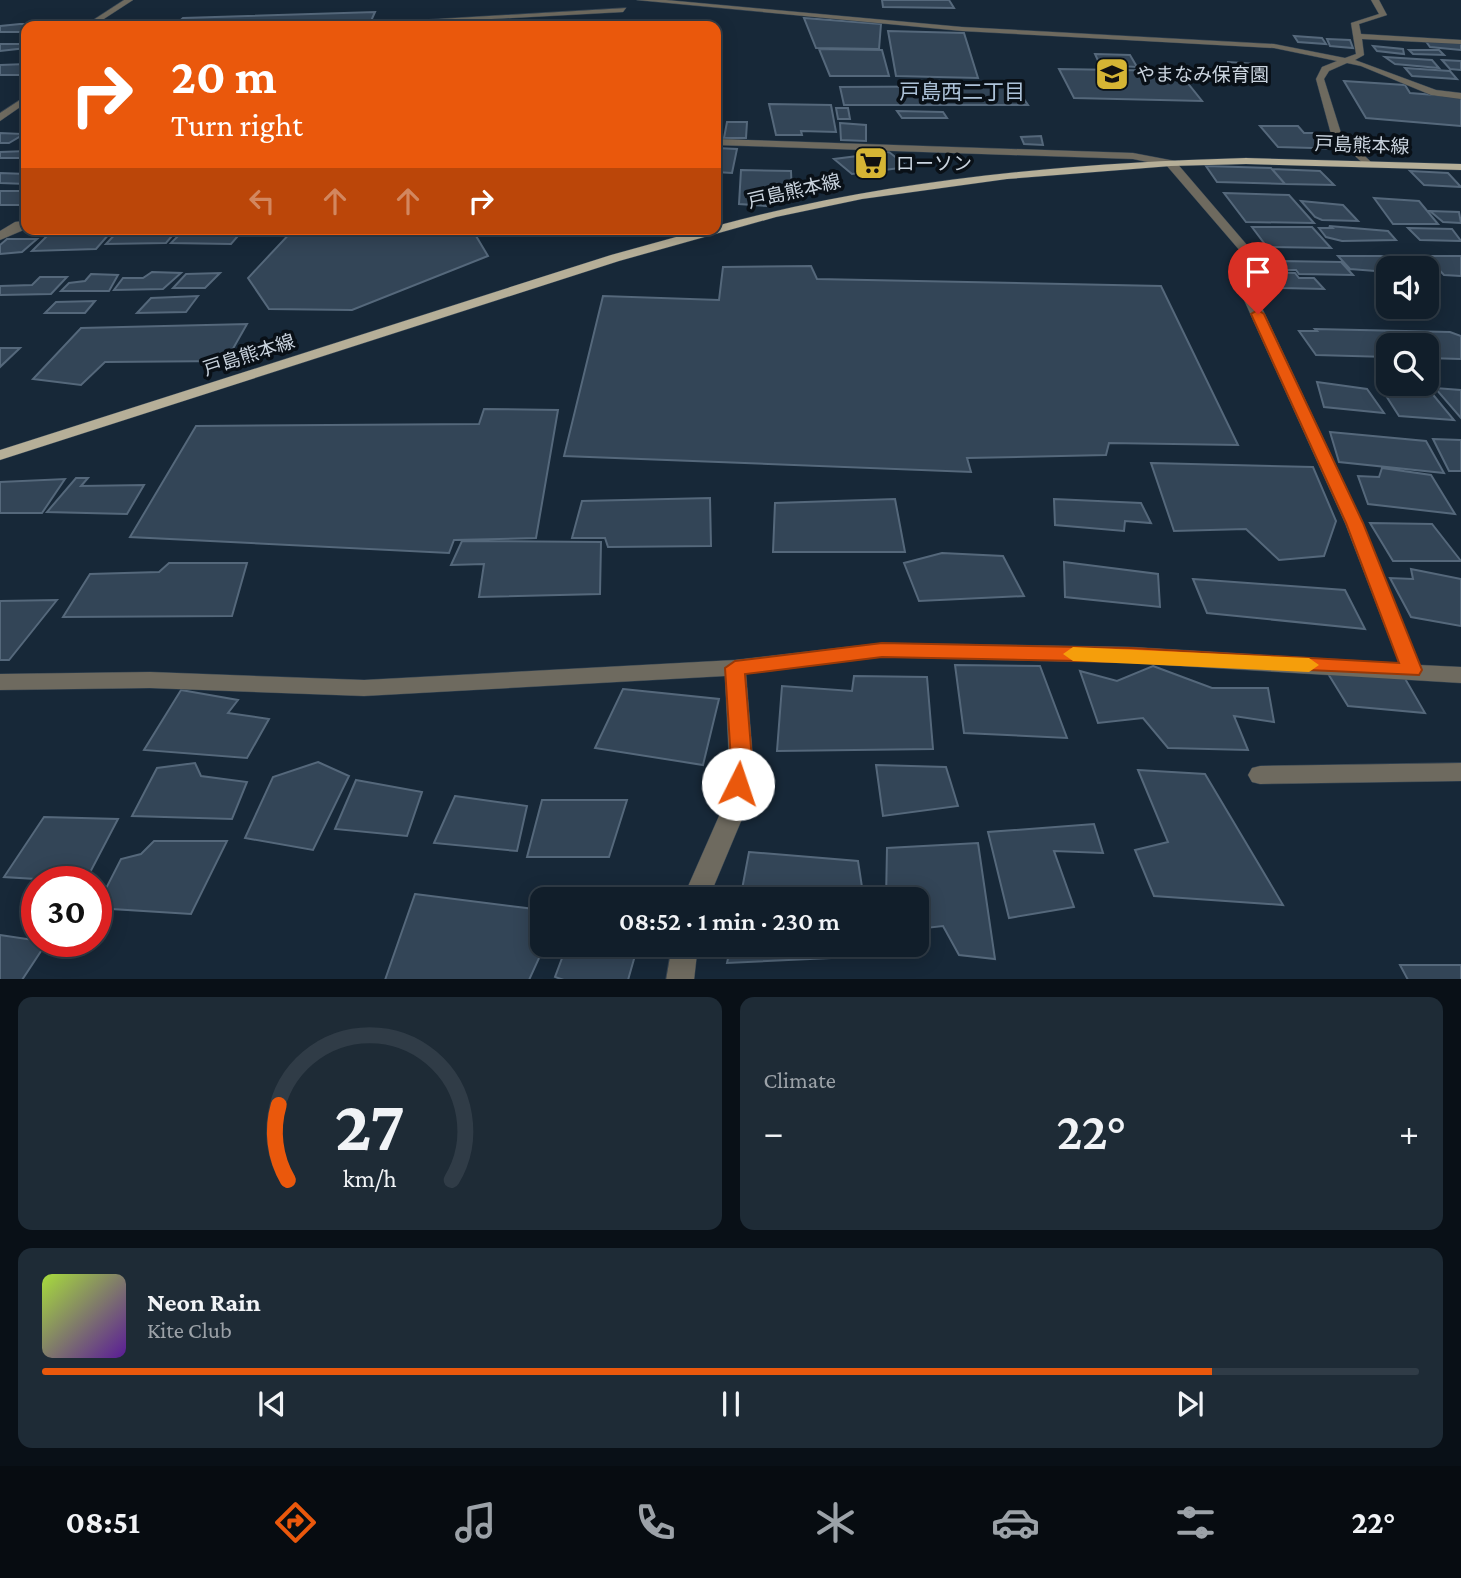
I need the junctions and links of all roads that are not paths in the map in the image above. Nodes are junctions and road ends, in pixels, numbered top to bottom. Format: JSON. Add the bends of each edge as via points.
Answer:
{"nodes":[{"id":1,"x":129,"y":0,"type":"edge"},
{"id":2,"x":640,"y":0,"type":"edge"},
{"id":3,"x":1375,"y":0,"type":"edge"},
{"id":4,"x":623,"y":10,"type":"junction"},
{"id":5,"x":607,"y":19,"type":"dead end"},
{"id":6,"x":96,"y":21,"type":"edge"},
{"id":7,"x":417,"y":21,"type":"edge"},
{"id":8,"x":1357,"y":36,"type":"junction"},
{"id":9,"x":1461,"y":43,"type":"edge"},
{"id":10,"x":1348,"y":61,"type":"junction"},
{"id":11,"x":1461,"y":96,"type":"edge"},
{"id":12,"x":21,"y":103,"type":"edge"},
{"id":13,"x":0,"y":118,"type":"edge"},
{"id":14,"x":21,"y":118,"type":"edge"},
{"id":15,"x":721,"y":142,"type":"edge"},
{"id":16,"x":1171,"y":163,"type":"junction"},
{"id":17,"x":1367,"y":164,"type":"junction"},
{"id":18,"x":1461,"y":167,"type":"edge"},
{"id":19,"x":0,"y":225,"type":"edge"},
{"id":20,"x":21,"y":225,"type":"edge"},
{"id":21,"x":21,"y":226,"type":"edge"},
{"id":22,"x":721,"y":229,"type":"edge"},
{"id":23,"x":698,"y":235,"type":"edge"},
{"id":24,"x":0,"y":236,"type":"edge"},
{"id":25,"x":0,"y":455,"type":"edge"},
{"id":26,"x":735,"y":668,"type":"junction"},
{"id":27,"x":1412,"y":670,"type":"junction"},
{"id":28,"x":1461,"y":675,"type":"edge"},
{"id":29,"x":0,"y":682,"type":"edge"},
{"id":30,"x":1461,"y":772,"type":"edge"},
{"id":31,"x":1260,"y":775,"type":"dead end"},
{"id":32,"x":701,"y":887,"type":"edge"},
{"id":33,"x":683,"y":957,"type":"edge"},
{"id":34,"x":680,"y":979,"type":"edge"}],
"edges":[{"from":1,"to":6,"type":"street"},
{"from":2,"to":4,"type":"street"},
{"from":2,"to":10,"type":"street","via":[[962,29],[1273,46]]},
{"from":3,"to":8,"type":"street","via":[[1384,13],[1358,20]]},
{"from":4,"to":5,"type":"street"},
{"from":4,"to":7,"type":"street"},
{"from":8,"to":9,"type":"street"},
{"from":8,"to":10,"type":"street","via":[[1360,55]]},
{"from":10,"to":11,"type":"street","via":[[1434,93]]},
{"from":10,"to":17,"type":"street","via":[[1325,69],[1320,79],[1336,134]]},
{"from":12,"to":13,"type":"street"},
{"from":13,"to":14,"type":"street"},
{"from":15,"to":16,"type":"street","via":[[1133,156]]},
{"from":16,"to":17,"type":"main road","name":"戸島熊本線"},
{"from":16,"to":22,"type":"main road","name":"戸島熊本線","via":[[940,184],[774,214]]},
{"from":16,"to":27,"type":"street","via":[[1247,252],[1247,291],[1354,523]]},
{"from":17,"to":18,"type":"main road","name":"戸島熊本線"},
{"from":19,"to":20,"type":"street"},
{"from":21,"to":24,"type":"street"},
{"from":23,"to":25,"type":"main road","name":"戸島熊本線"},
{"from":26,"to":27,"type":"street","via":[[882,650],[1131,655]]},
{"from":26,"to":29,"type":"street","via":[[364,688],[150,680]]},
{"from":26,"to":32,"type":"street","via":[[741,760],[735,807]]},
{"from":27,"to":28,"type":"street"},
{"from":30,"to":31,"type":"street"},
{"from":33,"to":34,"type":"street"}]}
